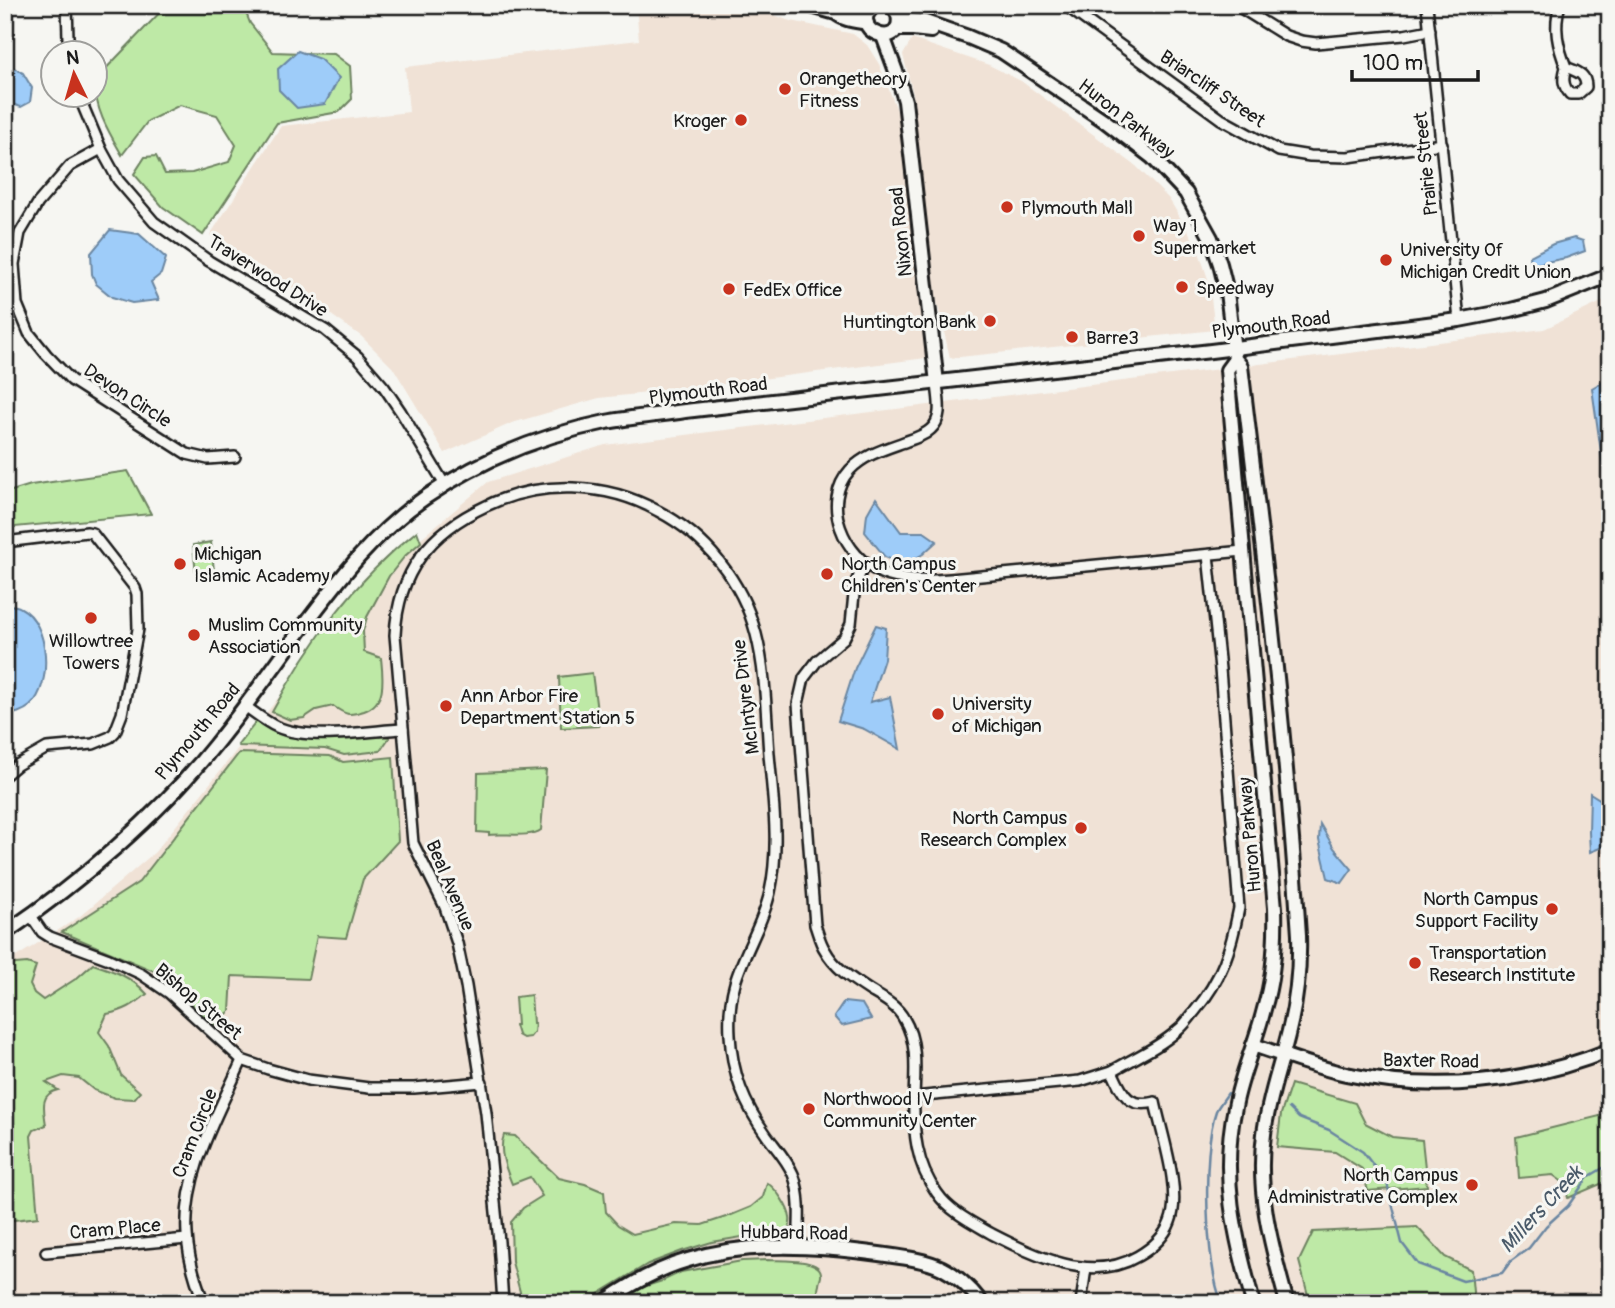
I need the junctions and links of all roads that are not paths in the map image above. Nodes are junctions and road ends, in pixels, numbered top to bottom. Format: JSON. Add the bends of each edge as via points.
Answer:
{"nodes":[{"id":1,"x":67,"y":5,"type":"edge"},
{"id":2,"x":808,"y":5,"type":"edge"},
{"id":3,"x":1065,"y":5,"type":"edge"},
{"id":4,"x":1236,"y":5,"type":"edge"},
{"id":5,"x":1427,"y":5,"type":"edge"},
{"id":6,"x":1559,"y":5,"type":"edge"},
{"id":7,"x":895,"y":9,"type":"edge"},
{"id":8,"x":1250,"y":9,"type":"edge"},
{"id":9,"x":871,"y":10,"type":"edge"},
{"id":10,"x":1430,"y":30,"type":"junction"},
{"id":11,"x":890,"y":33,"type":"junction"},
{"id":12,"x":960,"y":35,"type":"junction"},
{"id":13,"x":68,"y":38,"type":"edge"},
{"id":14,"x":1566,"y":67,"type":"dead end"},
{"id":15,"x":84,"y":108,"type":"edge"},
{"id":16,"x":1442,"y":144,"type":"junction"},
{"id":17,"x":101,"y":149,"type":"junction"},
{"id":18,"x":1610,"y":275,"type":"edge"},
{"id":19,"x":1459,"y":320,"type":"junction"},
{"id":20,"x":1234,"y":354,"type":"junction"},
{"id":21,"x":937,"y":383,"type":"junction"},
{"id":22,"x":235,"y":457,"type":"dead end"},
{"id":23,"x":445,"y":485,"type":"junction"},
{"id":24,"x":5,"y":542,"type":"edge"},
{"id":25,"x":1243,"y":551,"type":"junction"},
{"id":26,"x":1208,"y":555,"type":"junction"},
{"id":27,"x":1264,"y":561,"type":"junction"},
{"id":28,"x":866,"y":562,"type":"junction"},
{"id":29,"x":245,"y":706,"type":"junction"},
{"id":30,"x":403,"y":729,"type":"junction"},
{"id":31,"x":1285,"y":773,"type":"junction"},
{"id":32,"x":5,"y":775,"type":"edge"},
{"id":33,"x":1264,"y":775,"type":"junction"},
{"id":34,"x":31,"y":916,"type":"junction"},
{"id":35,"x":5,"y":933,"type":"edge"},
{"id":36,"x":1253,"y":1045,"type":"junction"},
{"id":37,"x":1610,"y":1050,"type":"edge"},
{"id":38,"x":1283,"y":1055,"type":"junction"},
{"id":39,"x":242,"y":1060,"type":"junction"},
{"id":40,"x":1112,"y":1071,"type":"junction"},
{"id":41,"x":482,"y":1082,"type":"junction"},
{"id":42,"x":914,"y":1097,"type":"junction"},
{"id":43,"x":187,"y":1239,"type":"junction"},
{"id":44,"x":798,"y":1248,"type":"junction"},
{"id":45,"x":46,"y":1252,"type":"dead end"},
{"id":46,"x":1086,"y":1268,"type":"junction"},
{"id":47,"x":204,"y":1303,"type":"edge"},
{"id":48,"x":503,"y":1303,"type":"edge"},
{"id":49,"x":603,"y":1303,"type":"edge"},
{"id":50,"x":982,"y":1303,"type":"edge"},
{"id":51,"x":1081,"y":1303,"type":"edge"},
{"id":52,"x":1253,"y":1303,"type":"edge"},
{"id":53,"x":1287,"y":1303,"type":"edge"}],
"edges":[{"from":1,"to":13,"type":"street"},
{"from":2,"to":9,"type":"main road","via":[[839,16]]},
{"from":3,"to":16,"type":"street","name":"Briarcliff Street","via":[[1221,119],[1279,150],[1348,157]]},
{"from":4,"to":8,"type":"street"},
{"from":5,"to":10,"type":"street","name":"Prairie Street"},
{"from":6,"to":14,"type":"street","via":[[1559,48]]},
{"from":7,"to":11,"type":"main road","via":[[899,24]]},
{"from":7,"to":12,"type":"main road","name":"Huron Parkway"},
{"from":8,"to":10,"type":"street","via":[[1286,36],[1316,43]]},
{"from":9,"to":11,"type":"main road","via":[[873,32]]},
{"from":10,"to":16,"type":"street","name":"Prairie Street"},
{"from":11,"to":12,"type":"main road","name":"Huron Parkway","via":[[913,29]]},
{"from":11,"to":21,"type":"main road","name":"Nixon Road","via":[[905,101]]},
{"from":12,"to":20,"type":"main road","name":"Huron Parkway","via":[[1001,51],[1105,121],[1152,157],[1186,193],[1220,264]]},
{"from":15,"to":17,"type":"street","name":"Traverwood Drive"},
{"from":16,"to":19,"type":"street","name":"Prairie Street"},
{"from":17,"to":22,"type":"street","name":"Devon Circle","via":[[70,166],[38,203],[20,233],[14,264],[17,304],[29,333],[72,380],[187,454],[208,459]]},
{"from":17,"to":23,"type":"street","name":"Traverwood Drive","via":[[118,180],[154,222],[209,261],[325,330],[358,357],[396,404]]},
{"from":18,"to":19,"type":"main road","name":"Plymouth Road","via":[[1546,301]]},
{"from":19,"to":20,"type":"main road","name":"Plymouth Road"},
{"from":20,"to":21,"type":"main road","name":"Plymouth Road"},
{"from":20,"to":25,"type":"main road","name":"Huron Parkway","via":[[1227,370]]},
{"from":20,"to":27,"type":"main road","name":"Huron Parkway","via":[[1241,366]]},
{"from":21,"to":23,"type":"main road","name":"Plymouth Road","via":[[607,422],[537,440]]},
{"from":21,"to":28,"type":"street","via":[[939,416],[932,428],[863,459],[839,488],[836,510],[841,532]]},
{"from":23,"to":29,"type":"main road","name":"Plymouth Road","via":[[368,546],[335,583]]},
{"from":24,"to":32,"type":"street","via":[[92,533],[135,588],[138,606],[138,629],[116,732],[93,744],[47,748]]},
{"from":25,"to":26,"type":"street"},
{"from":25,"to":27,"type":"main road"},
{"from":25,"to":33,"type":"main road","name":"Huron Parkway"},
{"from":26,"to":28,"type":"street","via":[[916,581],[881,573]]},
{"from":26,"to":40,"type":"street","via":[[1239,908],[1223,969],[1208,995],[1178,1031]]},
{"from":27,"to":31,"type":"main road","name":"Huron Parkway"},
{"from":28,"to":42,"type":"street","via":[[855,583],[851,624],[844,638],[817,660],[804,678],[798,704],[815,925],[824,950],[840,970],[891,1003],[904,1018],[915,1056]]},
{"from":29,"to":30,"type":"street","via":[[277,727],[296,733]]},
{"from":29,"to":34,"type":"main road","name":"Plymouth Road","via":[[192,772],[150,814]]},
{"from":30,"to":41,"type":"street","name":"Beal Avenue","via":[[413,843],[445,907],[457,943]]},
{"from":30,"to":44,"type":"street","name":"McIntyre Drive","via":[[395,635],[402,593],[431,544],[476,510],[534,490],[579,488],[620,494],[686,527],[721,562],[744,600],[757,637],[776,839],[769,895],[731,999],[731,1052],[747,1106],[794,1176],[799,1197]]},
{"from":31,"to":33,"type":"main road"},
{"from":31,"to":38,"type":"main road","name":"Huron Parkway","via":[[1300,966]]},
{"from":33,"to":36,"type":"main road","name":"Huron Parkway","via":[[1275,950],[1268,998]]},
{"from":34,"to":35,"type":"main road","name":"Plymouth Road"},
{"from":34,"to":39,"type":"street","name":"Bishop Street","via":[[50,937],[155,983]]},
{"from":36,"to":38,"type":"main road","name":"Baxter Road"},
{"from":36,"to":52,"type":"main road","name":"Huron Parkway","via":[[1234,1108],[1228,1157],[1233,1222]]},
{"from":37,"to":38,"type":"main road","name":"Baxter Road","via":[[1533,1074],[1449,1084],[1362,1077]]},
{"from":38,"to":53,"type":"main road","name":"Huron Parkway","via":[[1266,1117],[1262,1180],[1265,1217]]},
{"from":39,"to":41,"type":"street","name":"Bishop Street","via":[[308,1080],[369,1088]]},
{"from":39,"to":43,"type":"street","name":"Cram Circle","via":[[196,1167]]},
{"from":40,"to":42,"type":"street","via":[[1080,1081]]},
{"from":40,"to":46,"type":"street","via":[[1133,1102],[1155,1102],[1174,1204],[1161,1238],[1146,1252],[1127,1263]]},
{"from":41,"to":48,"type":"street","name":"Beal Avenue"},
{"from":42,"to":46,"type":"street","via":[[916,1146],[938,1195],[958,1214],[1017,1246],[1042,1258]]},
{"from":43,"to":45,"type":"street","name":"Cram Place"},
{"from":43,"to":47,"type":"street","name":"Cram Circle"},
{"from":44,"to":49,"type":"main road","name":"Hubbard Road","via":[[738,1249],[689,1259],[648,1276]]},
{"from":44,"to":50,"type":"main road","name":"Hubbard Road","via":[[858,1251],[931,1264],[959,1279]]},
{"from":46,"to":51,"type":"street"}]}
